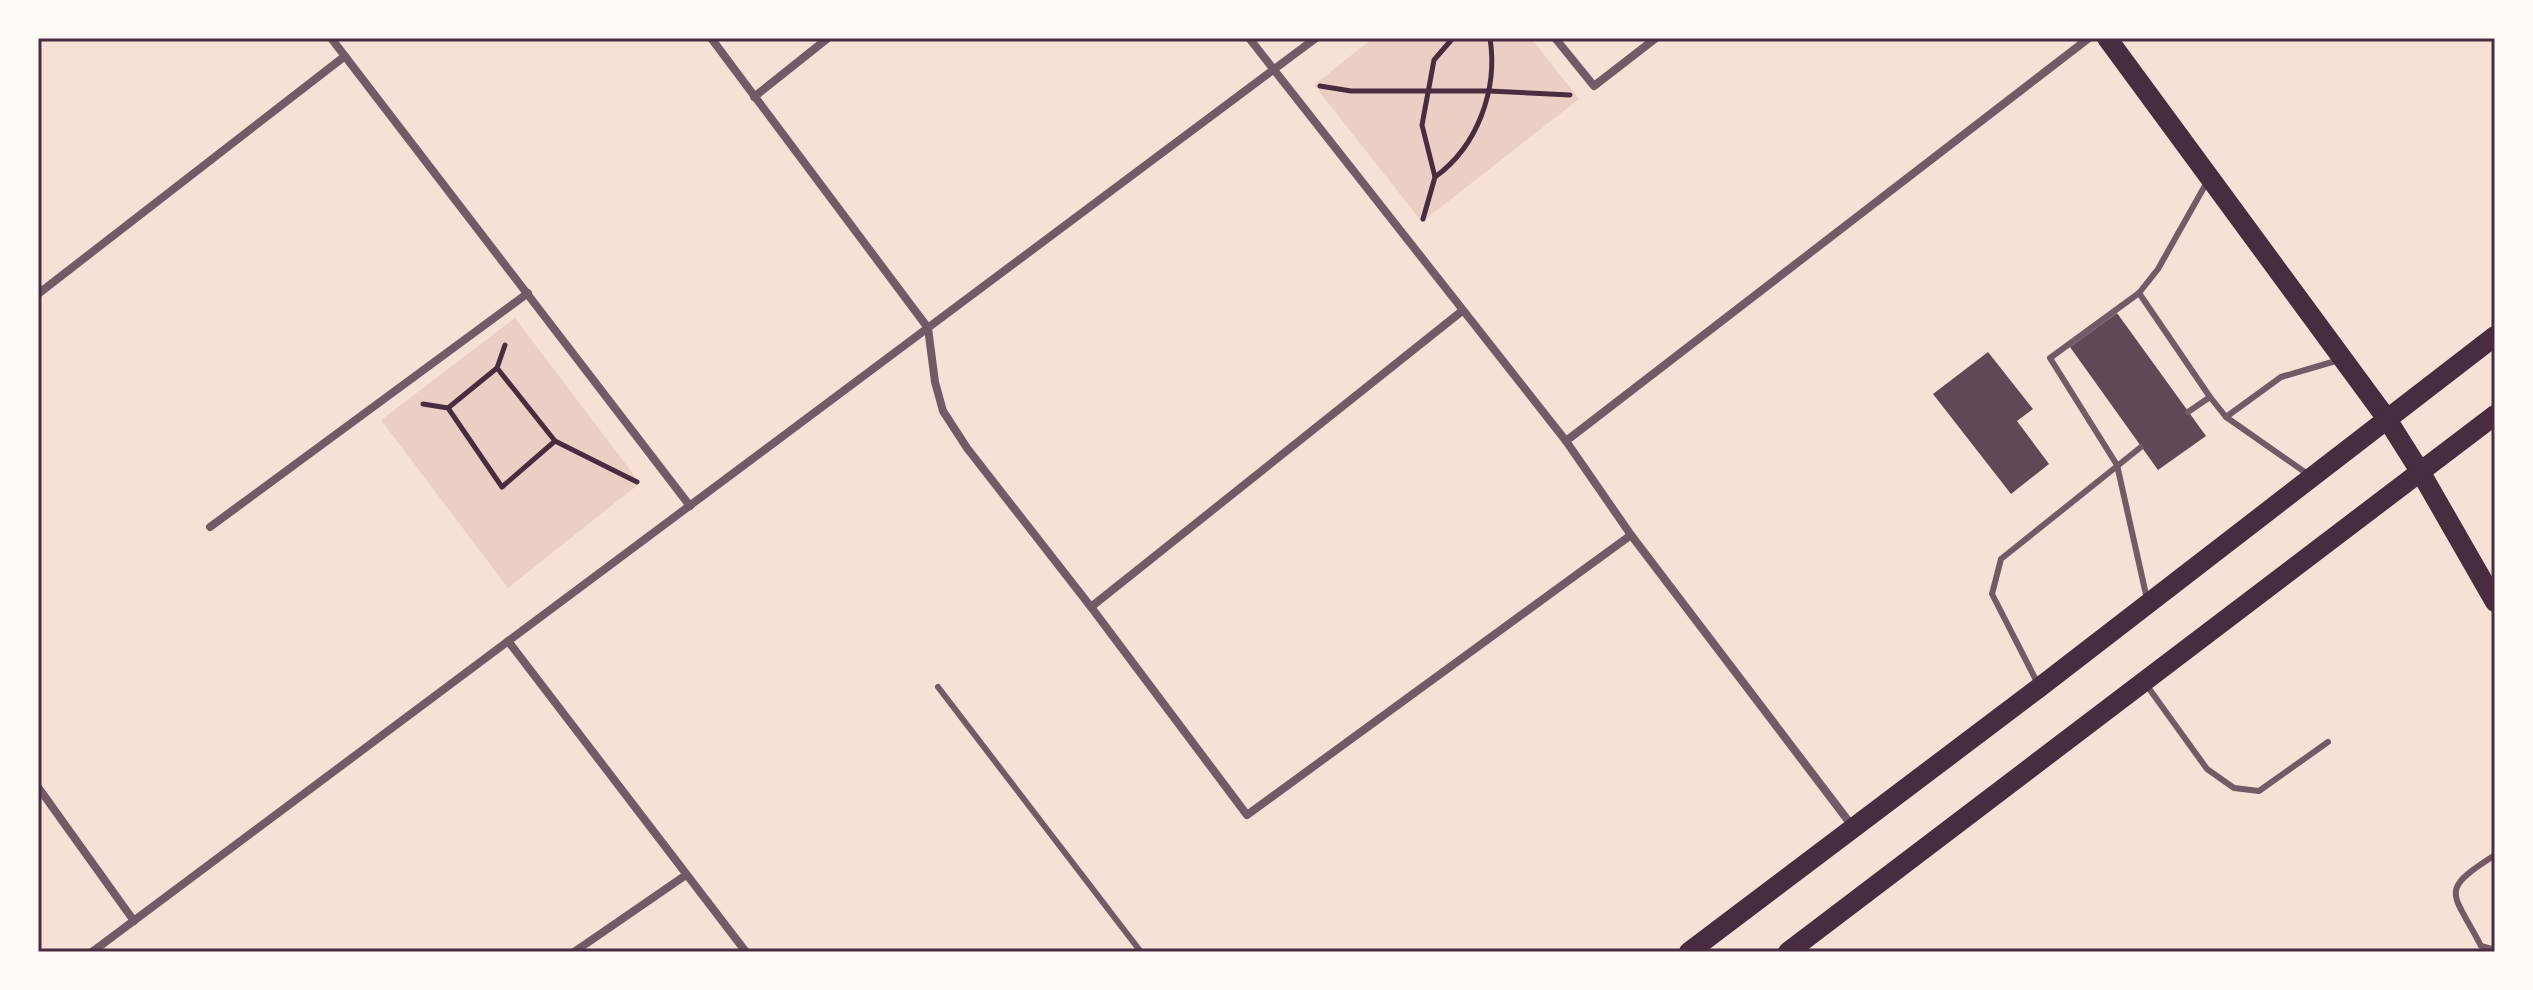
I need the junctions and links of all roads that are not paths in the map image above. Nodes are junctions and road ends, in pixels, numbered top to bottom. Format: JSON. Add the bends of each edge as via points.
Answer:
{"nodes":[{"id":1,"x":331,"y":38,"type":"edge"},
{"id":2,"x":711,"y":38,"type":"edge"},
{"id":3,"x":828,"y":38,"type":"edge"},
{"id":4,"x":1249,"y":38,"type":"edge"},
{"id":5,"x":1316,"y":38,"type":"edge"},
{"id":6,"x":1555,"y":38,"type":"edge"},
{"id":7,"x":1656,"y":38,"type":"edge"},
{"id":8,"x":2089,"y":38,"type":"edge"},
{"id":9,"x":2107,"y":38,"type":"edge"},
{"id":10,"x":345,"y":56,"type":"junction"},
{"id":11,"x":1274,"y":70,"type":"junction"},
{"id":12,"x":754,"y":97,"type":"junction"},
{"id":13,"x":2210,"y":177,"type":"junction"},
{"id":14,"x":528,"y":293,"type":"junction"},
{"id":15,"x":2139,"y":293,"type":"junction"},
{"id":16,"x":38,"y":294,"type":"edge"},
{"id":17,"x":1462,"y":311,"type":"junction"},
{"id":18,"x":928,"y":328,"type":"junction"},
{"id":19,"x":2495,"y":336,"type":"edge"},
{"id":20,"x":2344,"y":359,"type":"junction"},
{"id":21,"x":2210,"y":397,"type":"junction"},
{"id":22,"x":2188,"y":412,"type":"dead end"},
{"id":23,"x":2495,"y":415,"type":"edge"},
{"id":24,"x":2226,"y":417,"type":"junction"},
{"id":25,"x":2387,"y":419,"type":"junction"},
{"id":26,"x":1566,"y":441,"type":"junction"},
{"id":27,"x":2141,"y":447,"type":"dead end"},
{"id":28,"x":2117,"y":465,"type":"junction"},
{"id":29,"x":2421,"y":473,"type":"junction"},
{"id":30,"x":2312,"y":477,"type":"junction"},
{"id":31,"x":690,"y":506,"type":"junction"},
{"id":32,"x":210,"y":527,"type":"dead end"},
{"id":33,"x":1631,"y":535,"type":"junction"},
{"id":34,"x":2495,"y":602,"type":"edge"},
{"id":35,"x":2148,"y":603,"type":"junction"},
{"id":36,"x":1091,"y":607,"type":"junction"},
{"id":37,"x":508,"y":641,"type":"junction"},
{"id":38,"x":2143,"y":680,"type":"junction"},
{"id":39,"x":938,"y":687,"type":"dead end"},
{"id":40,"x":2040,"y":687,"type":"junction"},
{"id":41,"x":2328,"y":742,"type":"dead end"},
{"id":42,"x":38,"y":787,"type":"edge"},
{"id":43,"x":1853,"y":827,"type":"junction"},
{"id":44,"x":2495,"y":855,"type":"edge"},
{"id":45,"x":686,"y":875,"type":"junction"},
{"id":46,"x":134,"y":921,"type":"junction"},
{"id":47,"x":2495,"y":950,"type":"edge"},
{"id":48,"x":92,"y":952,"type":"edge"},
{"id":49,"x":574,"y":952,"type":"edge"},
{"id":50,"x":746,"y":952,"type":"edge"},
{"id":51,"x":1141,"y":952,"type":"edge"},
{"id":52,"x":1689,"y":952,"type":"edge"},
{"id":53,"x":1788,"y":952,"type":"edge"}],
"edges":[{"from":1,"to":10,"type":"street"},
{"from":2,"to":12,"type":"street"},
{"from":3,"to":12,"type":"street"},
{"from":4,"to":11,"type":"street"},
{"from":5,"to":11,"type":"street"},
{"from":6,"to":7,"type":"street","via":[[1594,86]]},
{"from":8,"to":26,"type":"street"},
{"from":9,"to":13,"type":"main road"},
{"from":10,"to":14,"type":"street"},
{"from":10,"to":16,"type":"street"},
{"from":11,"to":17,"type":"street"},
{"from":11,"to":18,"type":"street"},
{"from":12,"to":18,"type":"street"},
{"from":13,"to":15,"type":"lane"},
{"from":13,"to":20,"type":"main road"},
{"from":14,"to":31,"type":"street"},
{"from":14,"to":32,"type":"street"},
{"from":15,"to":21,"type":"lane"},
{"from":15,"to":28,"type":"lane","via":[[2050,358]]},
{"from":17,"to":26,"type":"street"},
{"from":17,"to":36,"type":"street"},
{"from":18,"to":31,"type":"street"},
{"from":18,"to":36,"type":"street","via":[[943,411]]},
{"from":19,"to":25,"type":"main road"},
{"from":20,"to":24,"type":"lane","via":[[2281,377]]},
{"from":20,"to":25,"type":"main road"},
{"from":21,"to":22,"type":"lane"},
{"from":21,"to":24,"type":"lane"},
{"from":23,"to":29,"type":"main road"},
{"from":24,"to":30,"type":"lane"},
{"from":25,"to":29,"type":"main road"},
{"from":25,"to":30,"type":"main road"},
{"from":26,"to":33,"type":"street"},
{"from":27,"to":28,"type":"lane"},
{"from":28,"to":35,"type":"lane"},
{"from":28,"to":40,"type":"lane","via":[[2001,559],[1992,594]]},
{"from":29,"to":34,"type":"main road"},
{"from":29,"to":38,"type":"main road"},
{"from":30,"to":35,"type":"main road"},
{"from":31,"to":37,"type":"street"},
{"from":33,"to":36,"type":"street","via":[[1247,815]]},
{"from":33,"to":43,"type":"street"},
{"from":35,"to":40,"type":"main road"},
{"from":37,"to":45,"type":"street"},
{"from":37,"to":46,"type":"street"},
{"from":38,"to":41,"type":"lane","via":[[2207,769],[2234,788],[2259,791]]},
{"from":38,"to":53,"type":"main road"},
{"from":39,"to":51,"type":"lane"},
{"from":40,"to":43,"type":"main road"},
{"from":42,"to":46,"type":"street"},
{"from":43,"to":52,"type":"main road"},
{"from":44,"to":47,"type":"lane","via":[[2465,873],[2454,894],[2481,946]]},
{"from":45,"to":49,"type":"street"},
{"from":45,"to":50,"type":"street"},
{"from":46,"to":48,"type":"street"}]}
